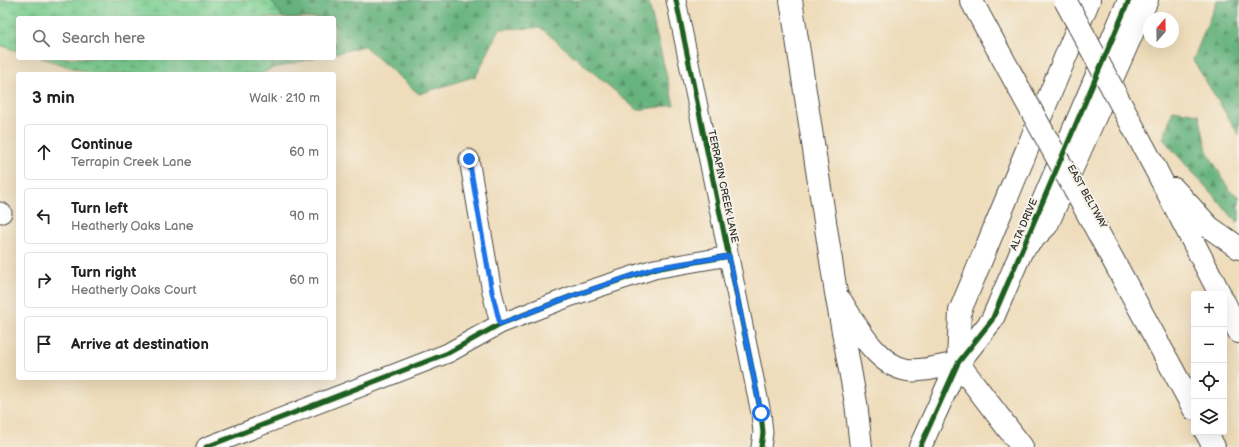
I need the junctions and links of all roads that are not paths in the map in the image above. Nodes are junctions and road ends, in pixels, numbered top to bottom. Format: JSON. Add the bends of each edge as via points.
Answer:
{"nodes":[{"id":1,"x":676,"y":0,"type":"edge"},
{"id":2,"x":791,"y":0,"type":"edge"},
{"id":3,"x":971,"y":0,"type":"edge"},
{"id":4,"x":1065,"y":0,"type":"edge"},
{"id":5,"x":1089,"y":0,"type":"edge"},
{"id":6,"x":1129,"y":0,"type":"edge"},
{"id":7,"x":1147,"y":0,"type":"edge"},
{"id":8,"x":469,"y":159,"type":"dead end"},
{"id":9,"x":1155,"y":168,"type":"junction"},
{"id":10,"x":1239,"y":248,"type":"edge"},
{"id":11,"x":1021,"y":251,"type":"junction"},
{"id":12,"x":729,"y":256,"type":"junction"},
{"id":13,"x":1218,"y":291,"type":"edge"},
{"id":14,"x":836,"y":293,"type":"junction"},
{"id":15,"x":1227,"y":308,"type":"edge"},
{"id":16,"x":500,"y":324,"type":"junction"},
{"id":17,"x":1239,"y":332,"type":"edge"},
{"id":18,"x":958,"y":364,"type":"junction"},
{"id":19,"x":1191,"y":403,"type":"edge"},
{"id":20,"x":1208,"y":435,"type":"edge"},
{"id":21,"x":206,"y":447,"type":"edge"},
{"id":22,"x":761,"y":447,"type":"edge"},
{"id":23,"x":861,"y":447,"type":"edge"},
{"id":24,"x":920,"y":447,"type":"edge"},
{"id":25,"x":1022,"y":447,"type":"edge"},
{"id":26,"x":1214,"y":447,"type":"edge"}],
"edges":[{"from":1,"to":12,"type":"street","name":"TERRAPIN CREEK LANE"},
{"from":2,"to":14,"type":"main road"},
{"from":3,"to":19,"type":"main road","name":"EAST BELTWAY","bridge":true},
{"from":4,"to":9,"type":"main road","bridge":true},
{"from":5,"to":18,"type":"main road","name":"ALTA DRIVE","via":[[960,311]]},
{"from":6,"to":11,"type":"main road","name":"ALTA DRIVE"},
{"from":7,"to":11,"type":"main road","via":[[1047,224]]},
{"from":8,"to":16,"type":"street"},
{"from":9,"to":10,"type":"main road","via":[[1209,227]]},
{"from":9,"to":13,"type":"main road"},
{"from":11,"to":18,"type":"main road","name":"ALTA DRIVE","via":[[992,320]]},
{"from":12,"to":16,"type":"street","via":[[654,268]]},
{"from":12,"to":22,"type":"street","name":"TERRAPIN CREEK LANE","via":[[761,413]]},
{"from":14,"to":18,"type":"main road","via":[[872,348],[894,366],[906,370],[919,370]]},
{"from":14,"to":23,"type":"main road","via":[[856,403]]},
{"from":15,"to":17,"type":"main road"},
{"from":16,"to":21,"type":"street","via":[[448,353]]},
{"from":18,"to":24,"type":"main road","name":"ALTA DRIVE"},
{"from":18,"to":25,"type":"main road"},
{"from":20,"to":26,"type":"main road"}]}
